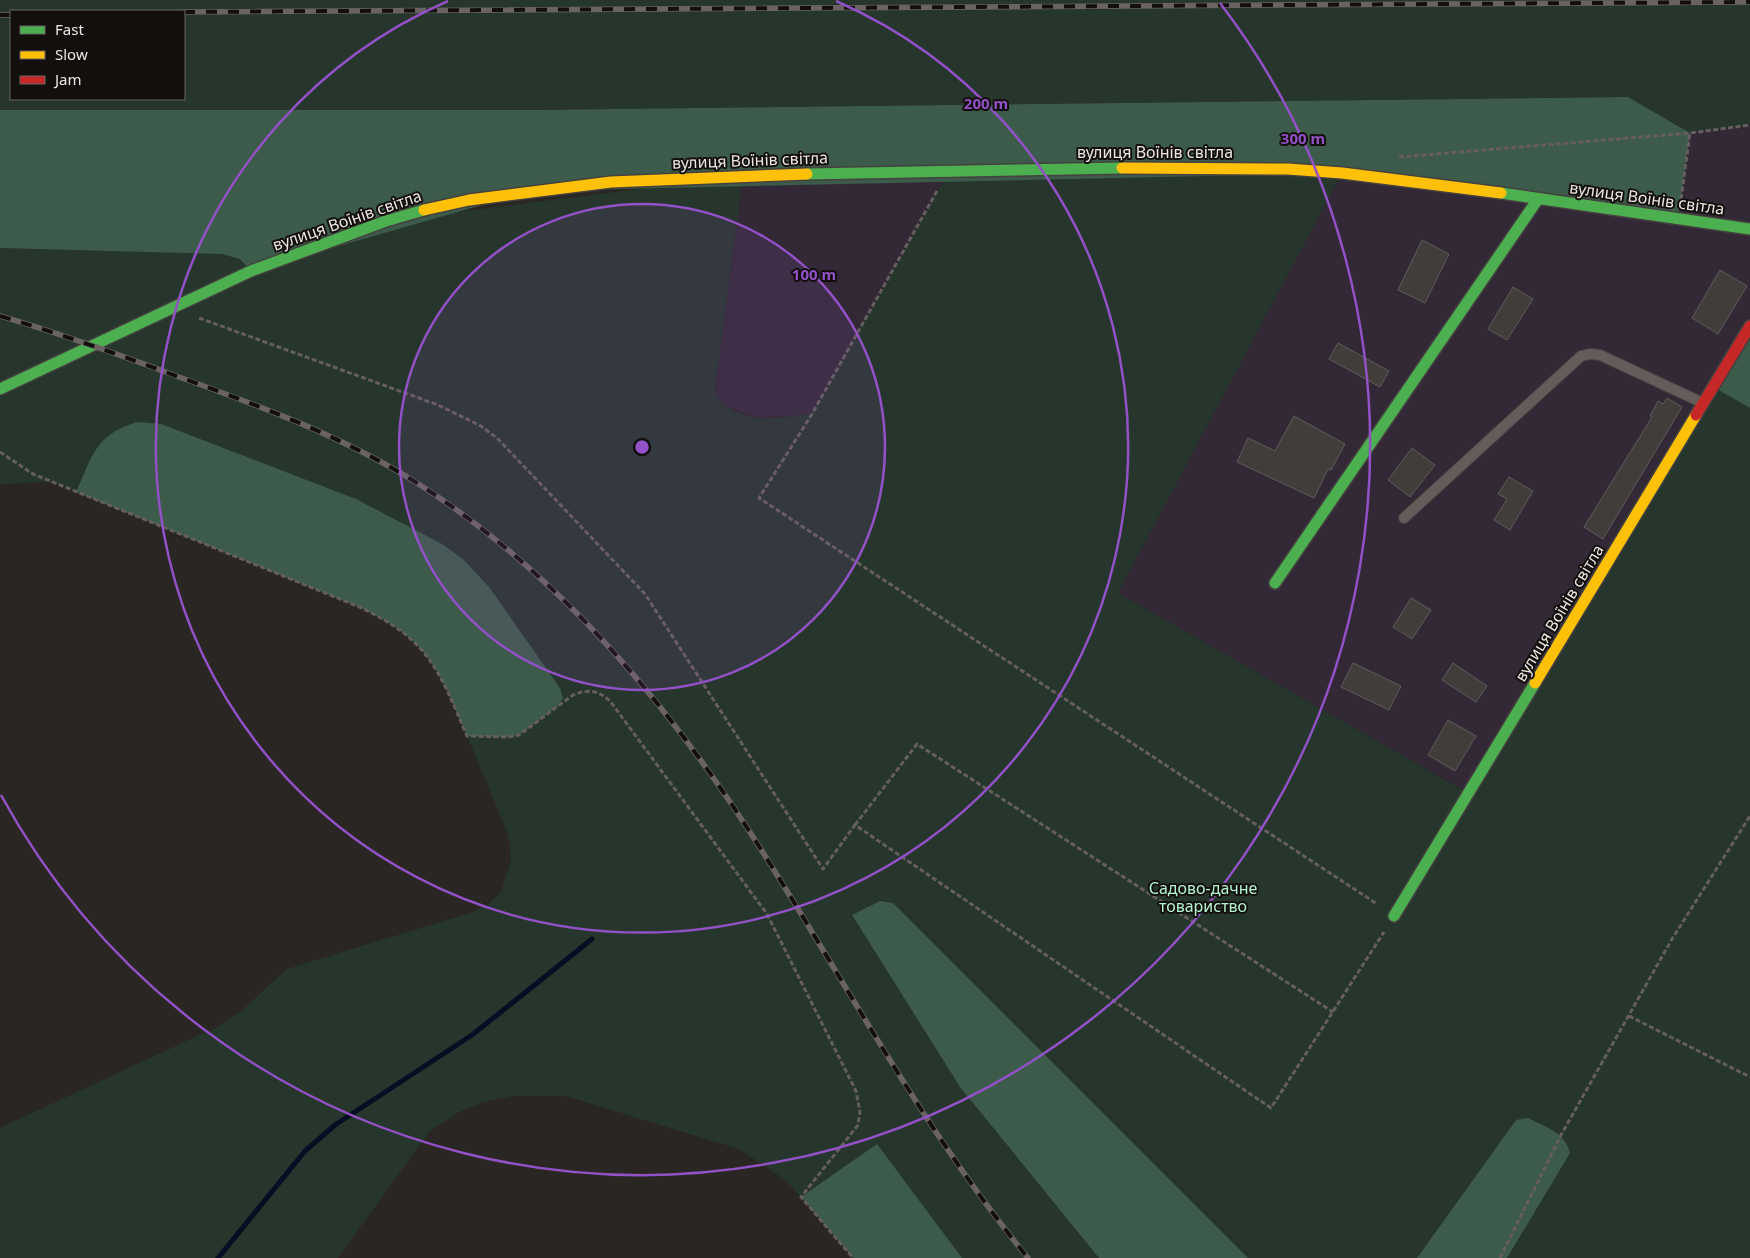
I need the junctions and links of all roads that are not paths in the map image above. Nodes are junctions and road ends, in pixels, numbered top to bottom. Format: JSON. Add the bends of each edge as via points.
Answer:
{"nodes":[{"id":1,"x":1538,"y":199,"type":"junction"},
{"id":2,"x":1750,"y":229,"type":"edge"},
{"id":3,"x":1750,"y":326,"type":"edge"},
{"id":4,"x":0,"y":389,"type":"edge"},
{"id":5,"x":1704,"y":403,"type":"junction"},
{"id":6,"x":1404,"y":518,"type":"dead end"},
{"id":7,"x":1275,"y":582,"type":"dead end"},
{"id":8,"x":1394,"y":916,"type":"road end"}],
"edges":[{"from":1,"to":2,"type":"street","name":"вулиця Воїнів світла"},
{"from":1,"to":4,"type":"street","name":"вулиця Воїнів світла","via":[[1342,173],[1288,169],[1138,168],[722,176],[620,182],[469,200],[426,209],[251,271]]},
{"from":1,"to":7,"type":"street"},
{"from":3,"to":5,"type":"street","name":"вулиця Воїнів світла"},
{"from":5,"to":6,"type":"lane","via":[[1600,355],[1581,356]]},
{"from":5,"to":8,"type":"street","name":"вулиця Воїнів світла"}]}
